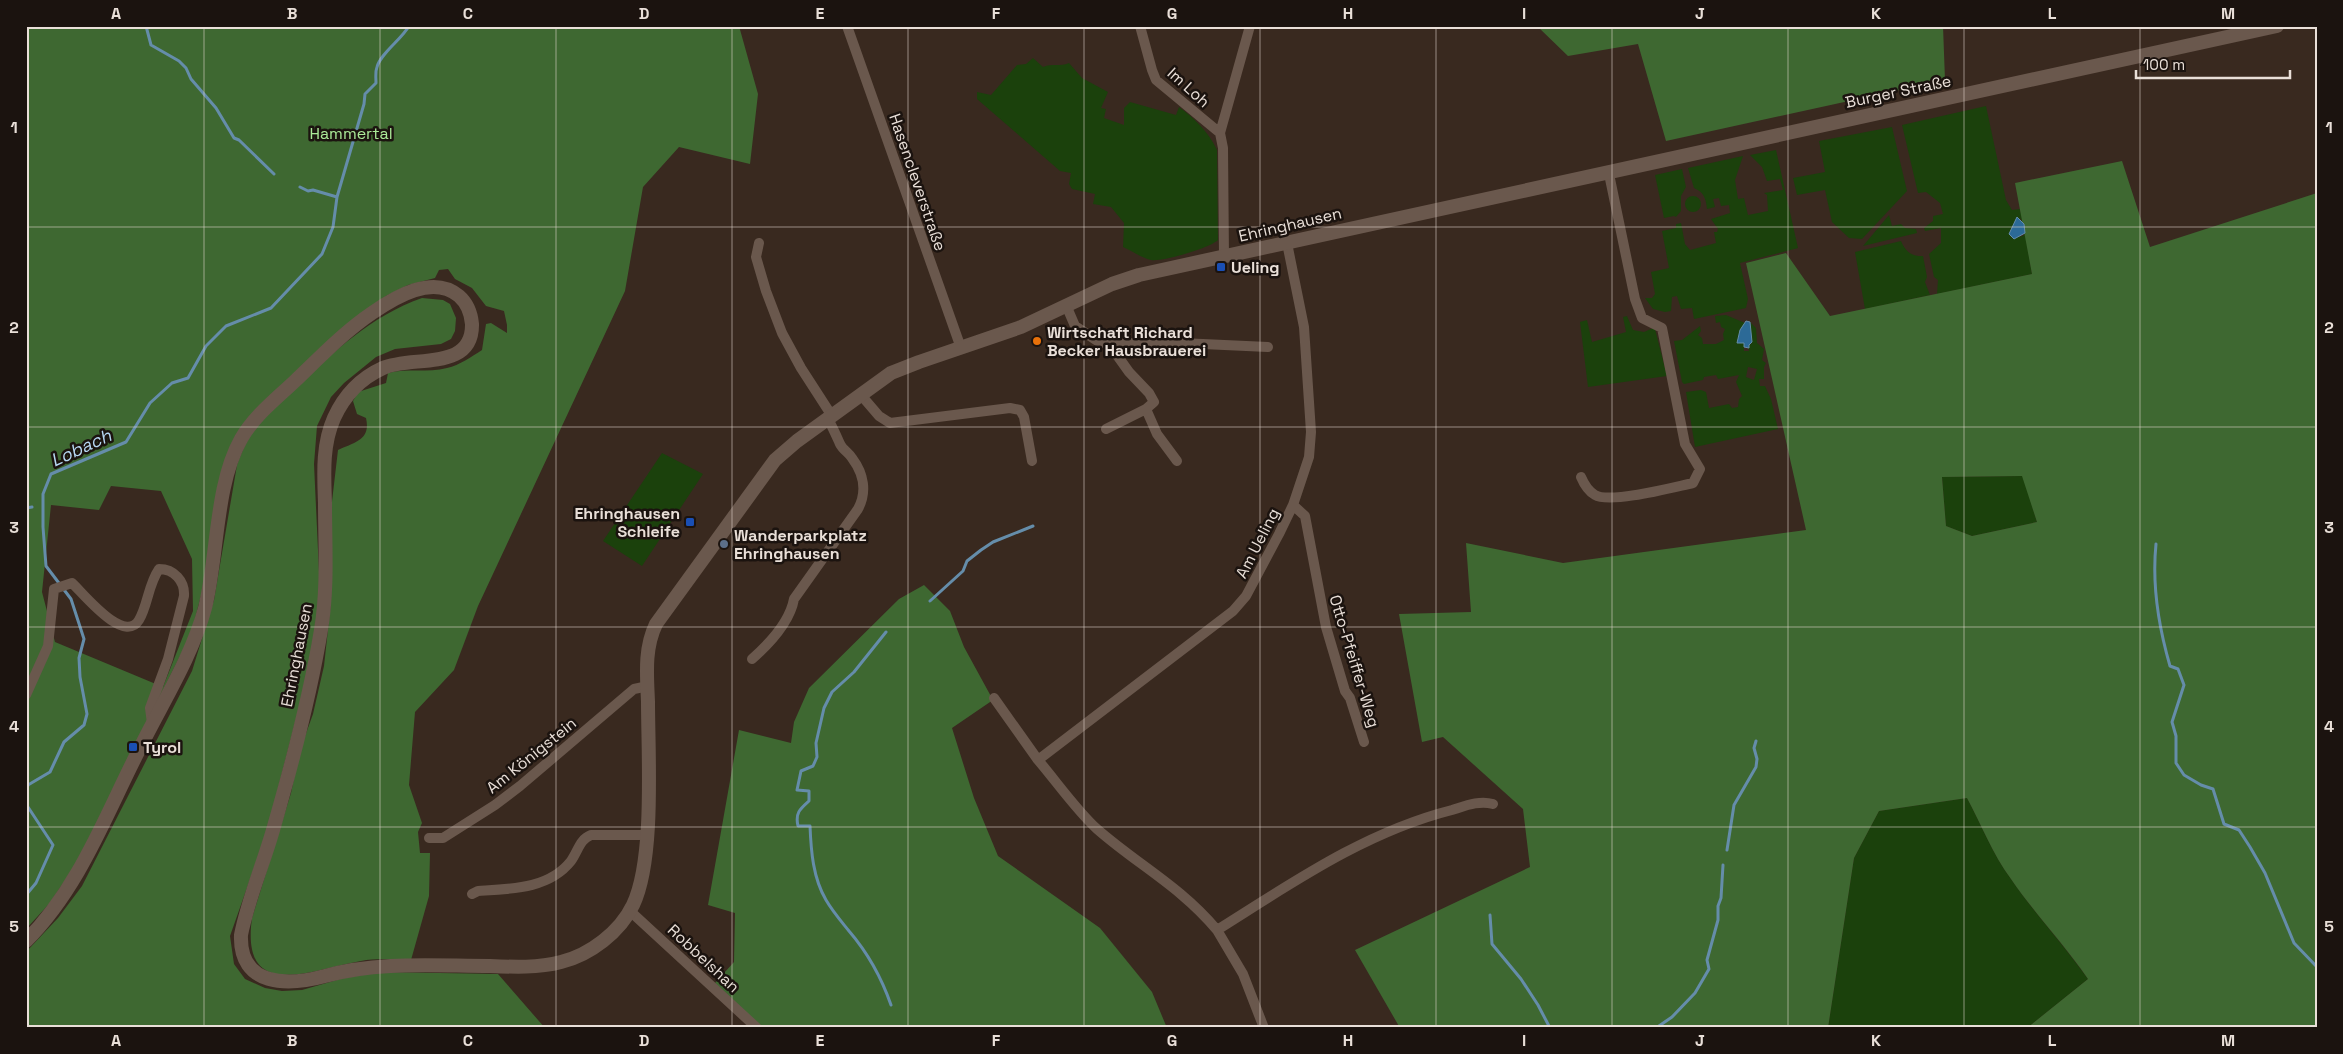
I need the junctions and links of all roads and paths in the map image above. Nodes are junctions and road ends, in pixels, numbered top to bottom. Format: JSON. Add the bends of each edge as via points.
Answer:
{"nodes":[{"id":1,"x":847,"y":26,"type":"edge"},
{"id":2,"x":1140,"y":26,"type":"edge"},
{"id":3,"x":1250,"y":26,"type":"edge"},
{"id":4,"x":2277,"y":26,"type":"edge"},
{"id":5,"x":1220,"y":134,"type":"junction"},
{"id":6,"x":1609,"y":174,"type":"junction"},
{"id":7,"x":1526,"y":189,"type":"joint"},
{"id":8,"x":759,"y":243,"type":"dead end"},
{"id":9,"x":1287,"y":243,"type":"junction"},
{"id":10,"x":1224,"y":257,"type":"junction"},
{"id":11,"x":1066,"y":306,"type":"junction"},
{"id":12,"x":1109,"y":344,"type":"junction"},
{"id":13,"x":1268,"y":347,"type":"dead end"},
{"id":14,"x":961,"y":348,"type":"junction"},
{"id":15,"x":861,"y":395,"type":"junction"},
{"id":16,"x":1146,"y":409,"type":"junction"},
{"id":17,"x":830,"y":418,"type":"junction"},
{"id":18,"x":1106,"y":429,"type":"dead end"},
{"id":19,"x":1032,"y":461,"type":"dead end"},
{"id":20,"x":1177,"y":461,"type":"dead end"},
{"id":21,"x":1580,"y":477,"type":"dead end"},
{"id":22,"x":1292,"y":505,"type":"junction"},
{"id":23,"x":752,"y":659,"type":"dead end"},
{"id":24,"x":648,"y":686,"type":"junction"},
{"id":25,"x":26,"y":695,"type":"edge"},
{"id":26,"x":994,"y":698,"type":"dead end"},
{"id":27,"x":152,"y":723,"type":"junction"},
{"id":28,"x":1364,"y":742,"type":"dead end"},
{"id":29,"x":1038,"y":760,"type":"junction"},
{"id":30,"x":1493,"y":804,"type":"dead end"},
{"id":31,"x":646,"y":835,"type":"junction"},
{"id":32,"x":429,"y":838,"type":"dead end"},
{"id":33,"x":472,"y":894,"type":"dead end"},
{"id":34,"x":630,"y":911,"type":"junction"},
{"id":35,"x":1217,"y":930,"type":"junction"},
{"id":36,"x":26,"y":941,"type":"edge"},
{"id":37,"x":756,"y":1028,"type":"edge"},
{"id":38,"x":1264,"y":1028,"type":"edge"}],
"edges":[{"from":1,"to":14,"type":"street","name":"Hasencleverstraße"},
{"from":2,"to":5,"type":"street","name":"Im Loh","via":[[1156,80]]},
{"from":3,"to":5,"type":"street","name":"Im Loh"},
{"from":4,"to":6,"type":"main road","name":"Burger Straße"},
{"from":5,"to":10,"type":"street","name":"Im Loh","via":[[1223,148]]},
{"from":6,"to":7,"type":"main road","name":"Burger Straße"},
{"from":6,"to":21,"type":"street","via":[[1635,300],[1642,318],[1662,328],[1685,444],[1700,469],[1693,484],[1613,498],[1596,496]]},
{"from":7,"to":9,"type":"main road","name":"Ehringhausen"},
{"from":8,"to":17,"type":"street","via":[[756,257],[782,333]]},
{"from":9,"to":10,"type":"main road","name":"Ehringhausen"},
{"from":9,"to":22,"type":"street","name":"Am Ueling","via":[[1304,327],[1311,432],[1309,457]]},
{"from":10,"to":11,"type":"main road","name":"Ehringhausen","via":[[1126,278]]},
{"from":11,"to":12,"type":"street","via":[[1075,326],[1098,342]]},
{"from":11,"to":14,"type":"main road","name":"Ehringhausen","via":[[1021,327]]},
{"from":12,"to":13,"type":"street","via":[[1159,342]]},
{"from":12,"to":16,"type":"street","via":[[1129,372],[1150,393],[1154,402]]},
{"from":14,"to":15,"type":"main road","name":"Ehringhausen","via":[[892,374]]},
{"from":15,"to":17,"type":"main road","name":"Ehringhausen"},
{"from":15,"to":19,"type":"street","via":[[879,416],[890,423],[1010,408],[1020,410]]},
{"from":16,"to":18,"type":"street"},
{"from":16,"to":20,"type":"street"},
{"from":17,"to":23,"type":"street","via":[[840,444],[859,469],[863,496],[858,509],[794,599],[792,609],[765,648]]},
{"from":17,"to":24,"type":"main road","name":"Ehringhausen","via":[[771,465],[660,618],[648,646]]},
{"from":22,"to":28,"type":"street","name":"Otto-Pfeiffer-Weg","via":[[1305,516],[1326,627]]},
{"from":22,"to":29,"type":"street","name":"Am Ueling","via":[[1246,596],[1233,611]]},
{"from":24,"to":31,"type":"main road","name":"Ehringhausen"},
{"from":24,"to":32,"type":"street","name":"Am Königstein","via":[[634,689],[495,805],[444,838]]},
{"from":25,"to":27,"type":"street","via":[[48,646],[54,589],[72,583],[100,612],[125,628],[134,626],[139,620],[154,576],[159,569],[165,569],[182,580],[184,596],[168,659],[150,708]]},
{"from":26,"to":29,"type":"street"},
{"from":27,"to":34,"type":"main road","name":"Ehringhausen","via":[[185,662],[202,617],[228,473],[244,434],[259,415],[331,347],[376,310],[422,288],[450,290],[463,300],[470,314],[471,330],[464,347],[450,357],[400,363],[373,373],[346,398],[329,431],[325,455],[326,572],[321,627],[286,783],[242,930],[243,953],[249,966],[259,975],[284,982],[299,982],[378,966],[537,966],[564,962],[592,948],[616,929]]},
{"from":27,"to":36,"type":"main road","name":"Ehringhausen","via":[[77,873]]},
{"from":29,"to":35,"type":"street","via":[[1097,828],[1169,883]]},
{"from":30,"to":35,"type":"street","via":[[1478,803],[1424,817],[1371,839],[1333,858]]},
{"from":31,"to":33,"type":"street","via":[[591,834],[584,837],[568,865],[552,879],[523,887]]},
{"from":31,"to":34,"type":"main road","name":"Ehringhausen","via":[[641,881]]},
{"from":34,"to":37,"type":"street","name":"Robbelshan"},
{"from":35,"to":38,"type":"street","via":[[1243,974]]}]}
